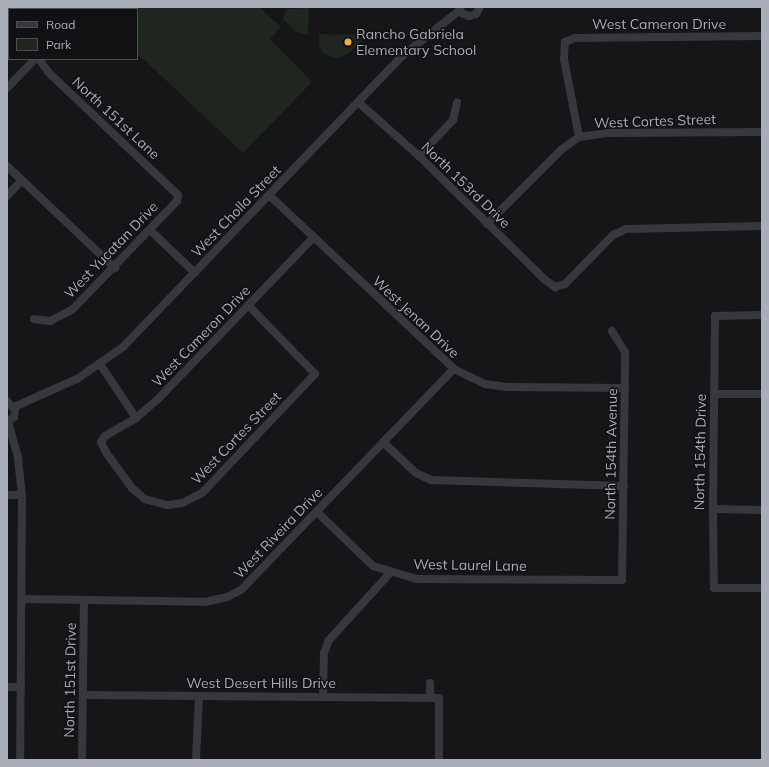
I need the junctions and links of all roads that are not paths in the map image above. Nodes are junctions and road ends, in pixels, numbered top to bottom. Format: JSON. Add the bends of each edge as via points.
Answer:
{"nodes":[{"id":1,"x":480,"y":7,"type":"edge"},
{"id":2,"x":459,"y":9,"type":"edge"},
{"id":3,"x":762,"y":36,"type":"edge"},
{"id":4,"x":34,"y":60,"type":"edge"},
{"id":5,"x":40,"y":60,"type":"edge"},
{"id":6,"x":7,"y":88,"type":"edge"},
{"id":7,"x":358,"y":102,"type":"junction"},
{"id":8,"x":457,"y":102,"type":"dead end"},
{"id":9,"x":762,"y":132,"type":"edge"},
{"id":10,"x":579,"y":137,"type":"junction"},
{"id":11,"x":419,"y":156,"type":"junction"},
{"id":12,"x":7,"y":166,"type":"edge"},
{"id":13,"x":22,"y":180,"type":"junction"},
{"id":14,"x":178,"y":195,"type":"joint"},
{"id":15,"x":269,"y":195,"type":"junction"},
{"id":16,"x":7,"y":196,"type":"edge"},
{"id":17,"x":487,"y":224,"type":"junction"},
{"id":18,"x":762,"y":226,"type":"edge"},
{"id":19,"x":150,"y":230,"type":"junction"},
{"id":20,"x":312,"y":239,"type":"junction"},
{"id":21,"x":115,"y":268,"type":"junction"},
{"id":22,"x":195,"y":272,"type":"junction"},
{"id":23,"x":248,"y":306,"type":"junction"},
{"id":24,"x":762,"y":315,"type":"edge"},
{"id":25,"x":34,"y":319,"type":"dead end"},
{"id":26,"x":612,"y":331,"type":"dead end"},
{"id":27,"x":100,"y":364,"type":"junction"},
{"id":28,"x":454,"y":370,"type":"junction"},
{"id":29,"x":625,"y":388,"type":"junction"},
{"id":30,"x":714,"y":394,"type":"junction"},
{"id":31,"x":762,"y":394,"type":"edge"},
{"id":32,"x":7,"y":401,"type":"edge"},
{"id":33,"x":14,"y":407,"type":"junction"},
{"id":34,"x":136,"y":418,"type":"junction"},
{"id":35,"x":8,"y":422,"type":"edge"},
{"id":36,"x":101,"y":442,"type":"joint"},
{"id":37,"x":383,"y":442,"type":"junction"},
{"id":38,"x":624,"y":486,"type":"junction"},
{"id":39,"x":7,"y":495,"type":"edge"},
{"id":40,"x":22,"y":495,"type":"junction"},
{"id":41,"x":713,"y":509,"type":"junction"},
{"id":42,"x":762,"y":510,"type":"edge"},
{"id":43,"x":317,"y":512,"type":"junction"},
{"id":44,"x":390,"y":573,"type":"junction"},
{"id":45,"x":622,"y":580,"type":"joint"},
{"id":46,"x":762,"y":588,"type":"edge"},
{"id":47,"x":22,"y":599,"type":"junction"},
{"id":48,"x":84,"y":600,"type":"junction"},
{"id":49,"x":430,"y":683,"type":"dead end"},
{"id":50,"x":7,"y":687,"type":"edge"},
{"id":51,"x":21,"y":687,"type":"junction"},
{"id":52,"x":83,"y":695,"type":"junction"},
{"id":53,"x":199,"y":696,"type":"junction"},
{"id":54,"x":323,"y":696,"type":"junction"},
{"id":55,"x":434,"y":698,"type":"junction"},
{"id":56,"x":20,"y":760,"type":"edge"},
{"id":57,"x":82,"y":760,"type":"edge"},
{"id":58,"x":196,"y":760,"type":"edge"},
{"id":59,"x":439,"y":760,"type":"edge"}],
"edges":[{"from":1,"to":2,"type":"street","via":[[473,16],[465,16]]},
{"from":2,"to":7,"type":"street","name":"West Cholla Street","via":[[411,48]]},
{"from":3,"to":10,"type":"street","name":"West Cameron Drive","via":[[575,38],[564,42]]},
{"from":4,"to":6,"type":"street"},
{"from":5,"to":14,"type":"street","name":"North 151st Lane","via":[[49,73]]},
{"from":7,"to":11,"type":"street","name":"North 153rd Drive"},
{"from":7,"to":15,"type":"street","name":"West Cholla Street"},
{"from":8,"to":11,"type":"street","via":[[453,120]]},
{"from":9,"to":10,"type":"street","name":"West Cortes Street","via":[[607,133]]},
{"from":10,"to":17,"type":"street","name":"West Cortes Street","via":[[561,150]]},
{"from":11,"to":17,"type":"street","name":"North 153rd Drive"},
{"from":12,"to":13,"type":"street"},
{"from":13,"to":16,"type":"street"},
{"from":13,"to":21,"type":"street"},
{"from":14,"to":19,"type":"street","name":"West Yucatan Drive","via":[[177,201]]},
{"from":15,"to":20,"type":"street","name":"West Jenan Drive"},
{"from":15,"to":22,"type":"street","name":"West Cholla Street"},
{"from":17,"to":18,"type":"street","name":"North 153rd Drive","via":[[555,287],[565,284],[613,234],[626,229]]},
{"from":19,"to":21,"type":"street","name":"West Yucatan Drive"},
{"from":19,"to":22,"type":"street"},
{"from":20,"to":23,"type":"street","name":"West Cameron Drive"},
{"from":20,"to":28,"type":"street","name":"West Jenan Drive"},
{"from":21,"to":25,"type":"street","name":"West Yucatan Drive","via":[[72,310],[50,321]]},
{"from":22,"to":27,"type":"street","name":"West Cholla Street","via":[[123,347]]},
{"from":23,"to":34,"type":"street","name":"West Cameron Drive","via":[[158,399]]},
{"from":23,"to":36,"type":"street","name":"West Cortes Street","via":[[315,374],[202,494],[182,503],[167,505],[145,499],[132,488]]},
{"from":24,"to":30,"type":"street","name":"North 154th Drive","via":[[715,316]]},
{"from":26,"to":29,"type":"street","name":"North 154th Avenue","via":[[625,352]]},
{"from":27,"to":33,"type":"street","name":"West Cholla Street","via":[[78,379]]},
{"from":27,"to":34,"type":"street"},
{"from":28,"to":29,"type":"street","name":"West Jenan Drive","via":[[485,384],[507,387]]},
{"from":28,"to":37,"type":"street","name":"West Riveira Drive"},
{"from":29,"to":38,"type":"street","name":"North 154th Avenue"},
{"from":30,"to":31,"type":"street"},
{"from":30,"to":41,"type":"street","name":"North 154th Drive"},
{"from":32,"to":33,"type":"street"},
{"from":33,"to":35,"type":"street","via":[[15,414]]},
{"from":34,"to":36,"type":"street","name":"West Cameron Drive","via":[[105,436]]},
{"from":35,"to":40,"type":"street","via":[[18,458]]},
{"from":37,"to":38,"type":"street","via":[[416,473],[431,480]]},
{"from":37,"to":43,"type":"street","name":"West Riveira Drive"},
{"from":38,"to":45,"type":"street","name":"North 154th Avenue"},
{"from":39,"to":40,"type":"street"},
{"from":40,"to":47,"type":"street"},
{"from":41,"to":42,"type":"street"},
{"from":41,"to":46,"type":"street","name":"North 154th Drive","via":[[714,588]]},
{"from":43,"to":44,"type":"street","name":"West Laurel Lane","via":[[373,566]]},
{"from":43,"to":48,"type":"street","name":"West Riveira Drive","via":[[241,590],[227,597],[204,602]]},
{"from":44,"to":45,"type":"street","name":"West Laurel Lane","via":[[417,579]]},
{"from":44,"to":54,"type":"street","via":[[329,640],[324,653]]},
{"from":47,"to":48,"type":"street","name":"West Riveira Drive"},
{"from":47,"to":51,"type":"street"},
{"from":48,"to":52,"type":"street","name":"North 151st Drive"},
{"from":49,"to":55,"type":"street"},
{"from":50,"to":51,"type":"street"},
{"from":51,"to":56,"type":"street"},
{"from":52,"to":53,"type":"street","name":"West Desert Hills Drive"},
{"from":52,"to":57,"type":"street","name":"North 151st Drive"},
{"from":53,"to":54,"type":"street","name":"West Desert Hills Drive"},
{"from":53,"to":58,"type":"street"},
{"from":54,"to":55,"type":"street","name":"West Desert Hills Drive"},
{"from":55,"to":59,"type":"street"}]}
